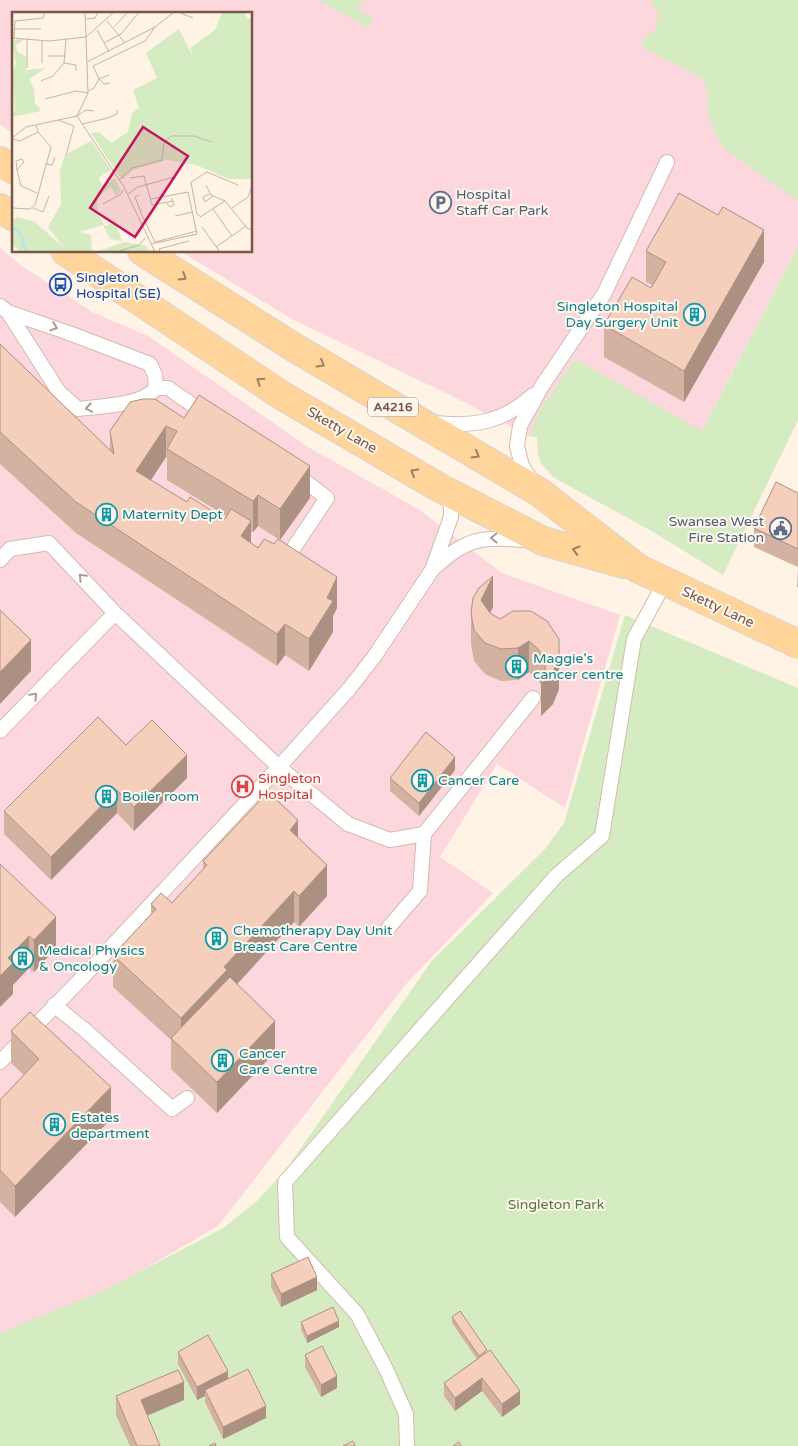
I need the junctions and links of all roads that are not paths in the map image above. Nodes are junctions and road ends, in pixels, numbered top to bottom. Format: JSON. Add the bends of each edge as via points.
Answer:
{"nodes":[{"id":1,"x":0,"y":161,"type":"edge"},
{"id":2,"x":667,"y":162,"type":"dead end"},
{"id":3,"x":12,"y":169,"type":"edge"},
{"id":4,"x":0,"y":208,"type":"edge"},
{"id":5,"x":12,"y":216,"type":"edge"},
{"id":6,"x":66,"y":252,"type":"edge"},
{"id":7,"x":144,"y":252,"type":"edge"},
{"id":8,"x":4,"y":309,"type":"edge"},
{"id":9,"x":542,"y":386,"type":"junction"},
{"id":10,"x":156,"y":388,"type":"junction"},
{"id":11,"x":216,"y":420,"type":"edge"},
{"id":12,"x":418,"y":422,"type":"junction"},
{"id":13,"x":289,"y":469,"type":"edge"},
{"id":14,"x":440,"y":488,"type":"junction"},
{"id":15,"x":539,"y":492,"type":"junction"},
{"id":16,"x":543,"y":541,"type":"junction"},
{"id":17,"x":0,"y":560,"type":"edge"},
{"id":18,"x":285,"y":561,"type":"edge"},
{"id":19,"x":640,"y":569,"type":"junction"},
{"id":20,"x":432,"y":570,"type":"junction"},
{"id":21,"x":665,"y":582,"type":"junction"},
{"id":22,"x":115,"y":613,"type":"junction"},
{"id":23,"x":798,"y":644,"type":"edge"},
{"id":24,"x":533,"y":698,"type":"dead end"},
{"id":25,"x":0,"y":731,"type":"edge"},
{"id":26,"x":279,"y":767,"type":"junction"},
{"id":27,"x":424,"y":834,"type":"junction"},
{"id":28,"x":389,"y":927,"type":"dead end"},
{"id":29,"x":54,"y":1006,"type":"junction"},
{"id":30,"x":0,"y":1062,"type":"edge"},
{"id":31,"x":188,"y":1098,"type":"dead end"},
{"id":32,"x":408,"y":1446,"type":"edge"}],
"edges":[{"from":1,"to":3,"type":"main road"},
{"from":2,"to":9,"type":"lane","via":[[604,294]]},
{"from":4,"to":5,"type":"main road"},
{"from":14,"to":6,"type":"main road","name":"Sketty Lane","number":"A4216","one_way":true,"via":[[281,395]]},
{"from":7,"to":12,"type":"main road","name":"Sketty Lane","number":"A4216","one_way":true},
{"from":8,"to":10,"type":"lane","one_way":true,"via":[[150,364]]},
{"from":10,"to":8,"type":"lane","one_way":true,"via":[[137,400],[78,409],[59,392]]},
{"from":9,"to":12,"type":"lane","via":[[520,408],[499,418],[454,425]]},
{"from":9,"to":15,"type":"lane","via":[[520,426],[517,446],[522,466]]},
{"from":10,"to":11,"type":"lane","via":[[168,388]]},
{"from":12,"to":15,"type":"main road","name":"Sketty Lane","number":"A4216","one_way":true},
{"from":13,"to":18,"type":"lane","via":[[327,498]]},
{"from":14,"to":16,"type":"main road","name":"Sketty Lane","number":"A4216"},
{"from":14,"to":20,"type":"lane","via":[[451,506],[451,517]]},
{"from":15,"to":19,"type":"main road","name":"Sketty Lane","number":"A4216"},
{"from":19,"to":16,"type":"main road","name":"Sketty Lane","number":"A4216","one_way":true},
{"from":16,"to":20,"type":"lane","one_way":true,"via":[[482,539],[450,552]]},
{"from":22,"to":17,"type":"lane","one_way":true,"via":[[49,543],[10,549]]},
{"from":19,"to":21,"type":"main road","name":"Sketty Lane","number":"A4216"},
{"from":20,"to":26,"type":"lane","via":[[374,657]]},
{"from":21,"to":23,"type":"main road","name":"Sketty Lane","number":"A4216"},
{"from":21,"to":32,"type":"lane","via":[[634,639],[602,836],[556,876],[285,1182],[287,1236],[357,1314],[406,1414]]},
{"from":25,"to":22,"type":"lane","one_way":true},
{"from":22,"to":26,"type":"lane"},
{"from":24,"to":27,"type":"lane"},
{"from":26,"to":27,"type":"lane","via":[[348,824],[390,840]]},
{"from":26,"to":29,"type":"lane"},
{"from":27,"to":28,"type":"lane","via":[[420,891]]},
{"from":29,"to":30,"type":"lane"},
{"from":29,"to":31,"type":"lane","via":[[172,1109]]}]}
